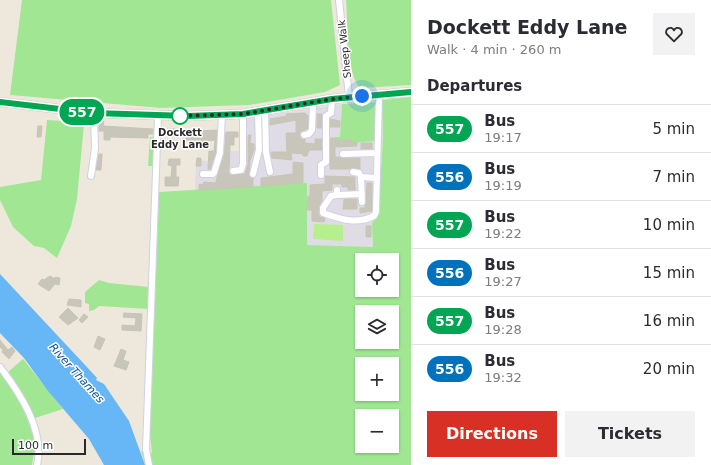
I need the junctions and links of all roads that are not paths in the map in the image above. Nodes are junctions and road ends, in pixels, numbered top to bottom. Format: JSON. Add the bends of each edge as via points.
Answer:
{"nodes":[{"id":1,"x":338,"y":0,"type":"edge"},
{"id":2,"x":411,"y":92,"type":"edge"},
{"id":3,"x":379,"y":95,"type":"junction"},
{"id":4,"x":349,"y":97,"type":"junction"},
{"id":5,"x":332,"y":99,"type":"junction"},
{"id":6,"x":0,"y":102,"type":"edge"},
{"id":7,"x":313,"y":103,"type":"junction"},
{"id":8,"x":261,"y":112,"type":"junction"},
{"id":9,"x":94,"y":113,"type":"junction"},
{"id":10,"x":243,"y":114,"type":"junction"},
{"id":11,"x":222,"y":115,"type":"junction"},
{"id":12,"x":158,"y":116,"type":"junction"},
{"id":13,"x":304,"y":135,"type":"dead end"},
{"id":14,"x":377,"y":153,"type":"junction"},
{"id":15,"x":343,"y":154,"type":"dead end"},
{"id":16,"x":232,"y":171,"type":"dead end"},
{"id":17,"x":270,"y":172,"type":"dead end"},
{"id":18,"x":353,"y":172,"type":"dead end"},
{"id":19,"x":203,"y":174,"type":"dead end"},
{"id":20,"x":253,"y":174,"type":"dead end"},
{"id":21,"x":321,"y":175,"type":"dead end"},
{"id":22,"x":91,"y":176,"type":"dead end"},
{"id":23,"x":361,"y":177,"type":"junction"},
{"id":24,"x":377,"y":178,"type":"junction"},
{"id":25,"x":362,"y":194,"type":"junction"},
{"id":26,"x":362,"y":202,"type":"dead end"},
{"id":27,"x":0,"y":367,"type":"edge"},
{"id":28,"x":37,"y":465,"type":"edge"},
{"id":29,"x":149,"y":465,"type":"edge"}],
"edges":[{"from":1,"to":4,"type":"street","name":"Sheep Walk"},
{"from":2,"to":3,"type":"main road"},
{"from":3,"to":4,"type":"main road"},
{"from":3,"to":14,"type":"street"},
{"from":4,"to":5,"type":"main road"},
{"from":5,"to":7,"type":"main road"},
{"from":5,"to":21,"type":"street","via":[[331,112],[326,116],[326,162],[321,165]]},
{"from":6,"to":9,"type":"main road"},
{"from":7,"to":8,"type":"main road"},
{"from":7,"to":13,"type":"street","via":[[312,130]]},
{"from":8,"to":10,"type":"main road"},
{"from":8,"to":17,"type":"street"},
{"from":8,"to":20,"type":"street","via":[[259,150]]},
{"from":9,"to":12,"type":"main road"},
{"from":9,"to":22,"type":"street","via":[[95,148]]},
{"from":10,"to":11,"type":"main road"},
{"from":10,"to":16,"type":"street","via":[[243,164],[241,170]]},
{"from":11,"to":12,"type":"main road"},
{"from":11,"to":19,"type":"street","via":[[220,153],[214,172]]},
{"from":12,"to":29,"type":"street","via":[[146,449]]},
{"from":14,"to":15,"type":"street"},
{"from":14,"to":24,"type":"street"},
{"from":18,"to":23,"type":"street"},
{"from":23,"to":24,"type":"street"},
{"from":23,"to":25,"type":"street"},
{"from":24,"to":25,"type":"street","via":[[374,216],[351,222],[323,213],[323,208],[337,192]]},
{"from":25,"to":26,"type":"street"},
{"from":27,"to":28,"type":"street","via":[[20,396],[34,427],[39,456]]}]}
